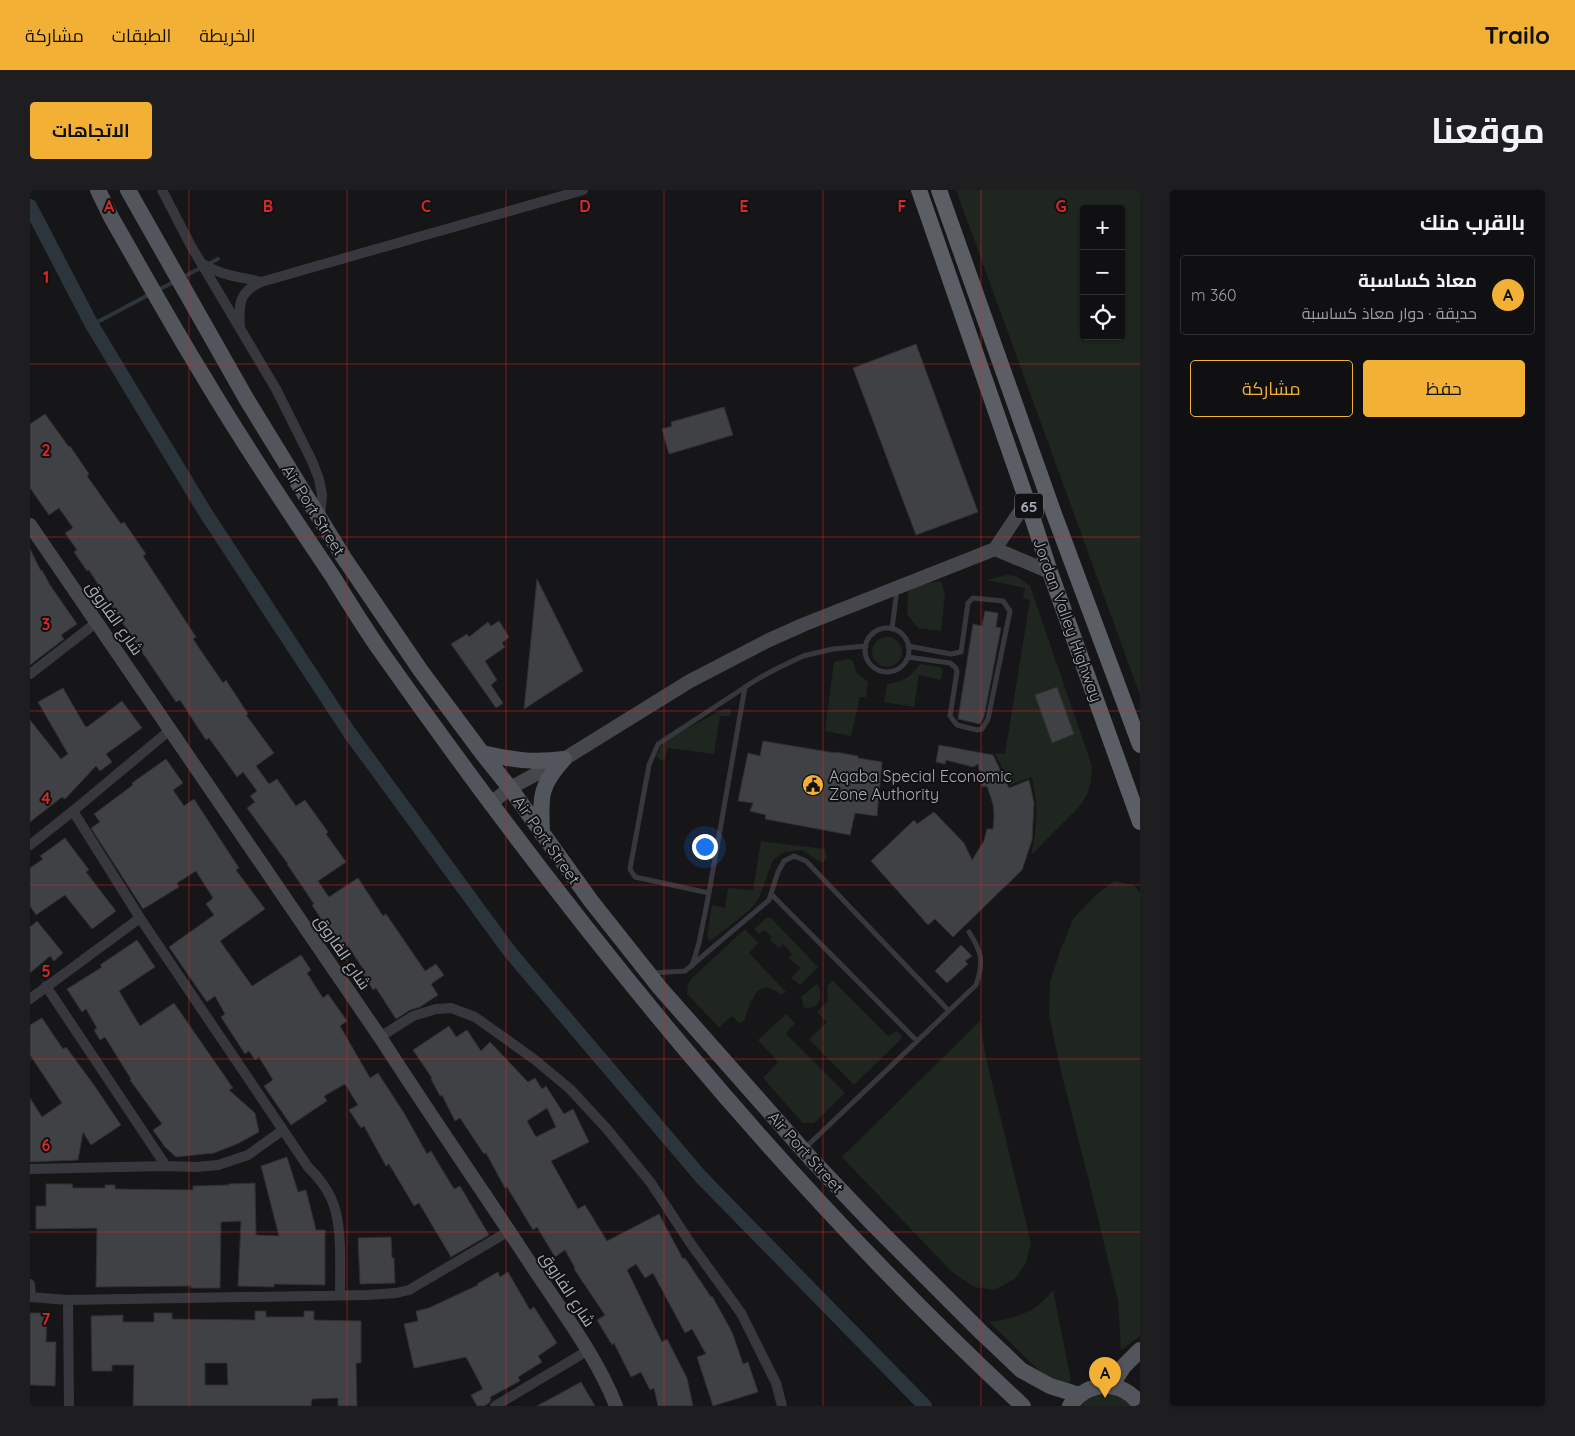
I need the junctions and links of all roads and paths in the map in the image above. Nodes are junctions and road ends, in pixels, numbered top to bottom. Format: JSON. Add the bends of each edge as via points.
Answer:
{"nodes":[{"id":1,"x":98,"y":190,"type":"edge"},
{"id":2,"x":128,"y":190,"type":"edge"},
{"id":3,"x":162,"y":190,"type":"edge"},
{"id":4,"x":583,"y":190,"type":"edge"},
{"id":5,"x":919,"y":190,"type":"edge"},
{"id":6,"x":939,"y":190,"type":"edge"},
{"id":7,"x":201,"y":263,"type":"junction"},
{"id":8,"x":261,"y":282,"type":"junction"},
{"id":9,"x":240,"y":329,"type":"junction"},
{"id":10,"x":1027,"y":501,"type":"junction"},
{"id":11,"x":320,"y":519,"type":"junction"},
{"id":12,"x":30,"y":525,"type":"edge"},
{"id":13,"x":995,"y":549,"type":"junction"},
{"id":14,"x":1050,"y":572,"type":"junction"},
{"id":15,"x":897,"y":589,"type":"junction"},
{"id":16,"x":98,"y":622,"type":"junction"},
{"id":17,"x":892,"y":629,"type":"junction"},
{"id":18,"x":866,"y":646,"type":"junction"},
{"id":19,"x":908,"y":646,"type":"junction"},
{"id":20,"x":908,"y":657,"type":"junction"},
{"id":21,"x":30,"y":674,"type":"edge"},
{"id":22,"x":745,"y":687,"type":"junction"},
{"id":23,"x":170,"y":730,"type":"junction"},
{"id":24,"x":1140,"y":746,"type":"edge"},
{"id":25,"x":482,"y":753,"type":"junction"},
{"id":26,"x":564,"y":759,"type":"junction"},
{"id":27,"x":510,"y":788,"type":"junction"},
{"id":28,"x":490,"y":804,"type":"junction"},
{"id":29,"x":73,"y":811,"type":"junction"},
{"id":30,"x":1140,"y":822,"type":"edge"},
{"id":31,"x":542,"y":834,"type":"junction"},
{"id":32,"x":30,"y":845,"type":"edge"},
{"id":33,"x":709,"y":893,"type":"junction"},
{"id":34,"x":771,"y":894,"type":"junction"},
{"id":35,"x":140,"y":918,"type":"junction"},
{"id":36,"x":969,"y":932,"type":"dead end"},
{"id":37,"x":692,"y":966,"type":"junction"},
{"id":38,"x":649,"y":973,"type":"junction"},
{"id":39,"x":46,"y":986,"type":"junction"},
{"id":40,"x":30,"y":999,"type":"edge"},
{"id":41,"x":949,"y":1011,"type":"junction"},
{"id":42,"x":380,"y":1037,"type":"junction"},
{"id":43,"x":917,"y":1041,"type":"junction"},
{"id":44,"x":283,"y":1130,"type":"junction"},
{"id":45,"x":803,"y":1150,"type":"junction"},
{"id":46,"x":166,"y":1166,"type":"junction"},
{"id":47,"x":30,"y":1170,"type":"edge"},
{"id":48,"x":509,"y":1231,"type":"junction"},
{"id":49,"x":30,"y":1284,"type":"edge"},
{"id":50,"x":340,"y":1295,"type":"junction"},
{"id":51,"x":31,"y":1297,"type":"edge"},
{"id":52,"x":68,"y":1300,"type":"junction"},
{"id":53,"x":587,"y":1350,"type":"junction"},
{"id":54,"x":1140,"y":1350,"type":"edge"},
{"id":55,"x":1111,"y":1386,"type":"junction"},
{"id":56,"x":1075,"y":1401,"type":"edge"},
{"id":57,"x":1140,"y":1405,"type":"edge"},
{"id":58,"x":69,"y":1406,"type":"edge"},
{"id":59,"x":495,"y":1406,"type":"edge"},
{"id":60,"x":616,"y":1406,"type":"edge"},
{"id":61,"x":782,"y":1406,"type":"edge"},
{"id":62,"x":1024,"y":1406,"type":"edge"}],
"edges":[{"from":1,"to":28,"type":"main road","name":"Air Port Street","via":[[201,374],[273,487],[380,651]]},
{"from":2,"to":11,"type":"main road","name":"Air Port Street","via":[[247,400]]},
{"from":3,"to":7,"type":"street"},
{"from":4,"to":8,"type":"street"},
{"from":5,"to":10,"type":"highway","name":"Jordan Valley Highway","number":"65"},
{"from":6,"to":24,"type":"highway","name":"Jordan Valley Highway","number":"65"},
{"from":7,"to":8,"type":"street","via":[[228,276]]},
{"from":7,"to":9,"type":"street"},
{"from":8,"to":9,"type":"street","via":[[250,287],[242,298]]},
{"from":9,"to":11,"type":"street","via":[[276,389],[319,479],[322,495]]},
{"from":10,"to":13,"type":"main road"},
{"from":10,"to":14,"type":"highway","name":"Jordan Valley Highway","number":"65"},
{"from":11,"to":25,"type":"main road","name":"Air Port Street","via":[[421,671]]},
{"from":12,"to":16,"type":"main road","name":"شارع الفاروق"},
{"from":13,"to":14,"type":"main road"},
{"from":13,"to":15,"type":"main road"},
{"from":14,"to":30,"type":"highway","name":"Jordan Valley Highway","number":"65"},
{"from":15,"to":17,"type":"lane"},
{"from":15,"to":26,"type":"main road","via":[[812,620],[769,640],[690,681]]},
{"from":16,"to":21,"type":"street"},
{"from":16,"to":23,"type":"main road","name":"شارع الفاروق"},
{"from":17,"to":18,"type":"lane","via":[[878,631]]},
{"from":17,"to":19,"type":"lane","via":[[904,637]]},
{"from":18,"to":20,"type":"lane","via":[[868,661],[873,667],[886,672],[899,668]]},
{"from":18,"to":22,"type":"lane","via":[[803,656]]},
{"from":19,"to":20,"type":"lane"},
{"from":19,"to":20,"type":"lane","via":[[951,654],[961,652],[968,603],[973,598],[1003,601],[1010,611],[988,719],[982,729],[956,725],[950,716],[957,672],[953,665]]},
{"from":22,"to":33,"type":"lane"},
{"from":22,"to":33,"type":"lane","via":[[658,744],[649,765],[632,856],[630,869],[635,878]]},
{"from":23,"to":29,"type":"street"},
{"from":23,"to":42,"type":"main road","name":"شارع الفاروق"},
{"from":25,"to":26,"type":"main road","via":[[525,762]]},
{"from":25,"to":27,"type":"main road","name":"Air Port Street"},
{"from":26,"to":27,"type":"main road"},
{"from":26,"to":31,"type":"main road","via":[[544,787]]},
{"from":27,"to":28,"type":"main road"},
{"from":27,"to":31,"type":"main road","name":"Air Port Street"},
{"from":28,"to":62,"type":"main road","name":"Air Port Street","via":[[630,984],[800,1183],[982,1369]]},
{"from":29,"to":32,"type":"street"},
{"from":29,"to":35,"type":"street"},
{"from":31,"to":38,"type":"main road","name":"Air Port Street"},
{"from":33,"to":37,"type":"lane"},
{"from":34,"to":37,"type":"lane","via":[[769,900]]},
{"from":34,"to":41,"type":"lane","via":[[784,861],[794,856],[806,861]]},
{"from":34,"to":43,"type":"lane"},
{"from":35,"to":39,"type":"street"},
{"from":35,"to":44,"type":"street"},
{"from":36,"to":41,"type":"lane","via":[[978,947],[982,969],[976,985]]},
{"from":37,"to":38,"type":"lane","via":[[685,972]]},
{"from":38,"to":45,"type":"main road","name":"Air Port Street"},
{"from":39,"to":40,"type":"street"},
{"from":39,"to":46,"type":"street"},
{"from":41,"to":43,"type":"lane"},
{"from":42,"to":48,"type":"main road","name":"شارع الفاروق"},
{"from":42,"to":61,"type":"street","via":[[414,1016],[451,1008],[474,1017],[570,1089],[651,1183],[741,1313],[776,1383]]},
{"from":43,"to":45,"type":"lane"},
{"from":44,"to":46,"type":"street","via":[[248,1155],[218,1165]]},
{"from":44,"to":50,"type":"street","via":[[319,1178],[335,1209]]},
{"from":45,"to":56,"type":"main road","name":"Air Port Street","via":[[870,1222],[1021,1370]]},
{"from":46,"to":47,"type":"street"},
{"from":48,"to":50,"type":"street","via":[[409,1290]]},
{"from":48,"to":53,"type":"main road","name":"شارع الفاروق"},
{"from":49,"to":51,"type":"street"},
{"from":50,"to":52,"type":"street"},
{"from":51,"to":52,"type":"street"},
{"from":52,"to":58,"type":"street"},
{"from":53,"to":59,"type":"street"},
{"from":53,"to":60,"type":"main road","name":"شارع الفاروق"},
{"from":54,"to":55,"type":"main road"},
{"from":55,"to":56,"type":"main road","via":[[1088,1389]]},
{"from":55,"to":57,"type":"main road","via":[[1126,1391]]}]}
